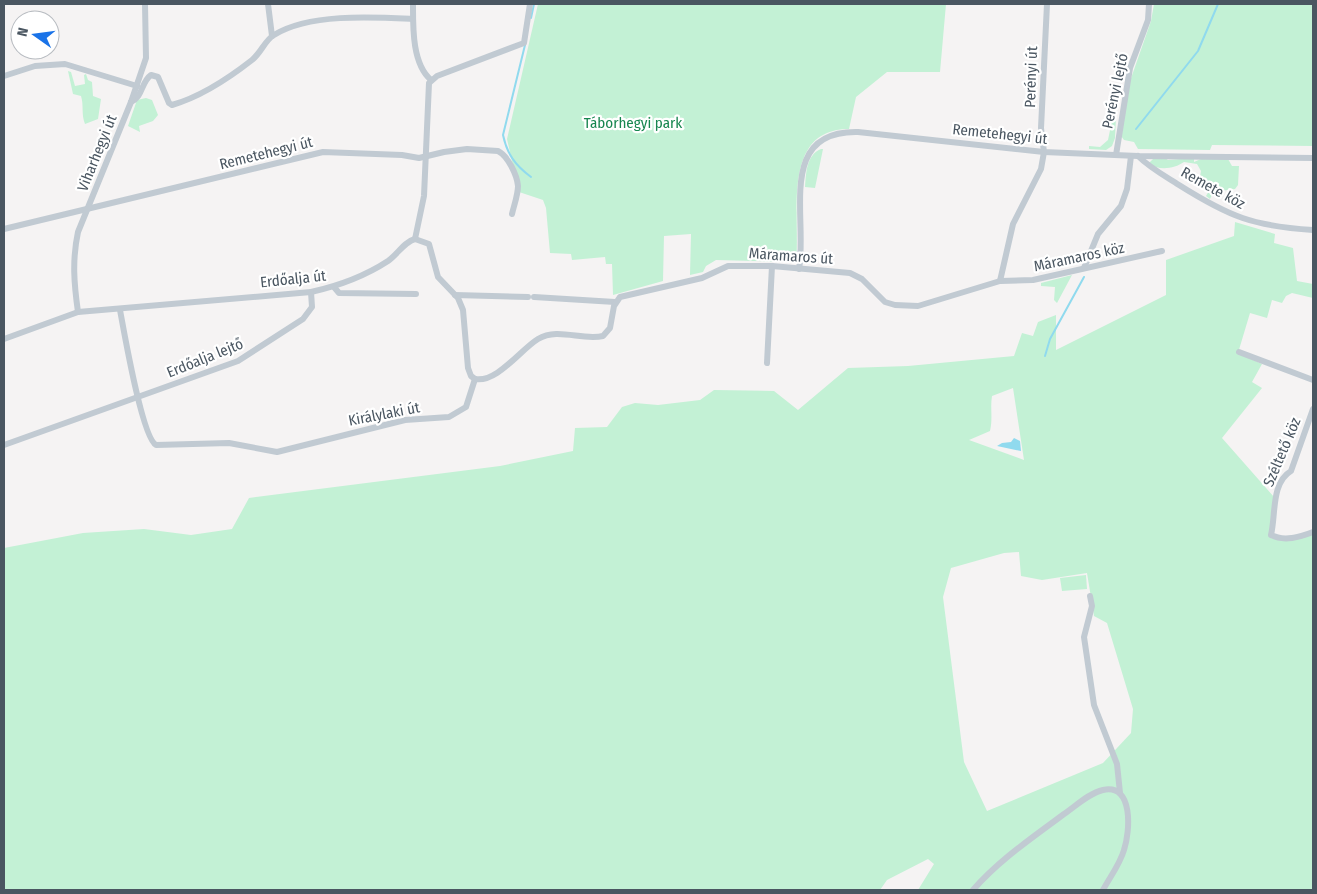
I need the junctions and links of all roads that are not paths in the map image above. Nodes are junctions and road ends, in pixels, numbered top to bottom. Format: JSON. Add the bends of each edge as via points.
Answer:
{"nodes":[{"id":1,"x":144,"y":4,"type":"edge"},
{"id":2,"x":268,"y":4,"type":"edge"},
{"id":3,"x":413,"y":4,"type":"edge"},
{"id":4,"x":530,"y":4,"type":"edge"},
{"id":5,"x":1047,"y":4,"type":"edge"},
{"id":6,"x":1149,"y":4,"type":"edge"},
{"id":7,"x":413,"y":19,"type":"junction"},
{"id":8,"x":272,"y":36,"type":"junction"},
{"id":9,"x":4,"y":76,"type":"edge"},
{"id":10,"x":431,"y":80,"type":"junction"},
{"id":11,"x":137,"y":86,"type":"junction"},
{"id":12,"x":131,"y":102,"type":"junction"},
{"id":13,"x":1044,"y":152,"type":"junction"},
{"id":14,"x":1116,"y":155,"type":"junction"},
{"id":15,"x":1135,"y":156,"type":"junction"},
{"id":16,"x":426,"y":157,"type":"junction"},
{"id":17,"x":1313,"y":158,"type":"edge"},
{"id":18,"x":88,"y":208,"type":"junction"},
{"id":19,"x":512,"y":214,"type":"dead end"},
{"id":20,"x":4,"y":229,"type":"edge"},
{"id":21,"x":1313,"y":230,"type":"edge"},
{"id":22,"x":416,"y":239,"type":"junction"},
{"id":23,"x":1162,"y":251,"type":"dead end"},
{"id":24,"x":772,"y":266,"type":"junction"},
{"id":25,"x":799,"y":268,"type":"junction"},
{"id":26,"x":1084,"y":268,"type":"junction"},
{"id":27,"x":1000,"y":281,"type":"junction"},
{"id":28,"x":334,"y":287,"type":"junction"},
{"id":29,"x":311,"y":292,"type":"junction"},
{"id":30,"x":416,"y":294,"type":"dead end"},
{"id":31,"x":455,"y":295,"type":"junction"},
{"id":32,"x":615,"y":302,"type":"junction"},
{"id":33,"x":120,"y":310,"type":"junction"},
{"id":34,"x":78,"y":312,"type":"junction"},
{"id":35,"x":4,"y":339,"type":"edge"},
{"id":36,"x":1239,"y":352,"type":"dead end"},
{"id":37,"x":767,"y":364,"type":"dead end"},
{"id":38,"x":475,"y":379,"type":"junction"},
{"id":39,"x":1313,"y":380,"type":"edge"},
{"id":40,"x":138,"y":397,"type":"junction"},
{"id":41,"x":123,"y":402,"type":"junction"},
{"id":42,"x":141,"y":409,"type":"junction"},
{"id":43,"x":1313,"y":409,"type":"edge"},
{"id":44,"x":4,"y":445,"type":"edge"},
{"id":45,"x":1313,"y":532,"type":"edge"},
{"id":46,"x":1090,"y":596,"type":"dead end"},
{"id":47,"x":1120,"y":793,"type":"junction"},
{"id":48,"x":973,"y":890,"type":"edge"},
{"id":49,"x":1103,"y":890,"type":"edge"}],
"edges":[{"from":1,"to":11,"type":"street","name":"Viharhegyi út","via":[[148,50]]},
{"from":2,"to":8,"type":"street"},
{"from":3,"to":7,"type":"street"},
{"from":4,"to":10,"type":"street","via":[[525,40],[521,46]]},
{"from":5,"to":13,"type":"street","name":"Perényi út","via":[[1041,128]]},
{"from":6,"to":14,"type":"street","name":"Perényi lejtő","via":[[1148,20],[1130,68]]},
{"from":7,"to":8,"type":"street","via":[[322,20]]},
{"from":7,"to":10,"type":"street","via":[[418,60]]},
{"from":8,"to":12,"type":"street","via":[[252,61],[195,96],[169,103],[158,77],[151,75],[138,97]]},
{"from":9,"to":11,"type":"street","via":[[36,66],[65,64]]},
{"from":10,"to":16,"type":"street","via":[[427,92]]},
{"from":11,"to":12,"type":"street","name":"Viharhegyi út"},
{"from":12,"to":18,"type":"street","name":"Viharhegyi út"},
{"from":13,"to":14,"type":"street","name":"Remetehegyi út"},
{"from":13,"to":25,"type":"street","name":"Remetehegyi út","via":[[858,132],[825,138],[810,153],[801,170],[803,247]]},
{"from":13,"to":27,"type":"street","via":[[1037,180],[1013,224]]},
{"from":14,"to":15,"type":"street","name":"Remetehegyi út"},
{"from":15,"to":17,"type":"street","name":"Remetehegyi út"},
{"from":15,"to":21,"type":"street","name":"Remete köz","via":[[1206,202],[1234,216],[1261,225]]},
{"from":15,"to":26,"type":"street","via":[[1121,206],[1098,234]]},
{"from":16,"to":18,"type":"street","name":"Remetehegyi út","via":[[323,152]]},
{"from":16,"to":19,"type":"street","name":"Remetehegyi út","via":[[467,149],[502,153],[517,180]]},
{"from":16,"to":22,"type":"street","via":[[423,208]]},
{"from":18,"to":20,"type":"street","name":"Remetehegyi út"},
{"from":18,"to":34,"type":"street","name":"Viharhegyi út","via":[[78,232],[73,263]]},
{"from":22,"to":28,"type":"street","name":"Erdőalja út","via":[[390,260]]},
{"from":22,"to":31,"type":"street","via":[[429,244],[438,277]]},
{"from":23,"to":26,"type":"street","name":"Máramaros köz"},
{"from":24,"to":25,"type":"street","name":"Máramaros út"},
{"from":24,"to":32,"type":"street","name":"Máramaros út","via":[[728,266],[702,278],[626,294]]},
{"from":24,"to":37,"type":"street"},
{"from":25,"to":27,"type":"street","name":"Máramaros út","via":[[850,273],[862,279],[885,302],[895,305],[918,306]]},
{"from":26,"to":27,"type":"street","name":"Máramaros köz","via":[[1033,280]]},
{"from":28,"to":29,"type":"street","name":"Erdőalja út"},
{"from":28,"to":30,"type":"street","via":[[339,293]]},
{"from":29,"to":33,"type":"street","name":"Erdőalja út"},
{"from":29,"to":40,"type":"street","name":"Erdőalja lejtő","via":[[312,307],[308,313],[256,351],[223,368]]},
{"from":31,"to":32,"type":"street"},
{"from":31,"to":38,"type":"street","via":[[463,310],[468,368]]},
{"from":32,"to":38,"type":"street","via":[[610,328],[603,336],[545,336],[493,376]]},
{"from":33,"to":34,"type":"street","name":"Erdőalja út"},
{"from":33,"to":40,"type":"street","name":"Királylaki út"},
{"from":34,"to":35,"type":"street","name":"Erdőalja út"},
{"from":36,"to":39,"type":"street"},
{"from":38,"to":42,"type":"street","name":"Királylaki út","via":[[469,402],[456,414],[405,420],[277,452],[229,443],[156,446],[151,442]]},
{"from":40,"to":41,"type":"street"},
{"from":40,"to":42,"type":"street","name":"Királylaki út"},
{"from":41,"to":42,"type":"street","via":[[133,402]]},
{"from":41,"to":44,"type":"street"},
{"from":43,"to":45,"type":"street","name":"Széltető köz","via":[[1292,468],[1278,486],[1271,535],[1297,538]]},
{"from":46,"to":47,"type":"street","via":[[1092,606],[1084,637],[1094,705],[1117,764]]},
{"from":47,"to":48,"type":"street","via":[[1104,790],[1084,800],[1013,852]]},
{"from":47,"to":49,"type":"street","via":[[1127,809],[1126,842]]}]}
